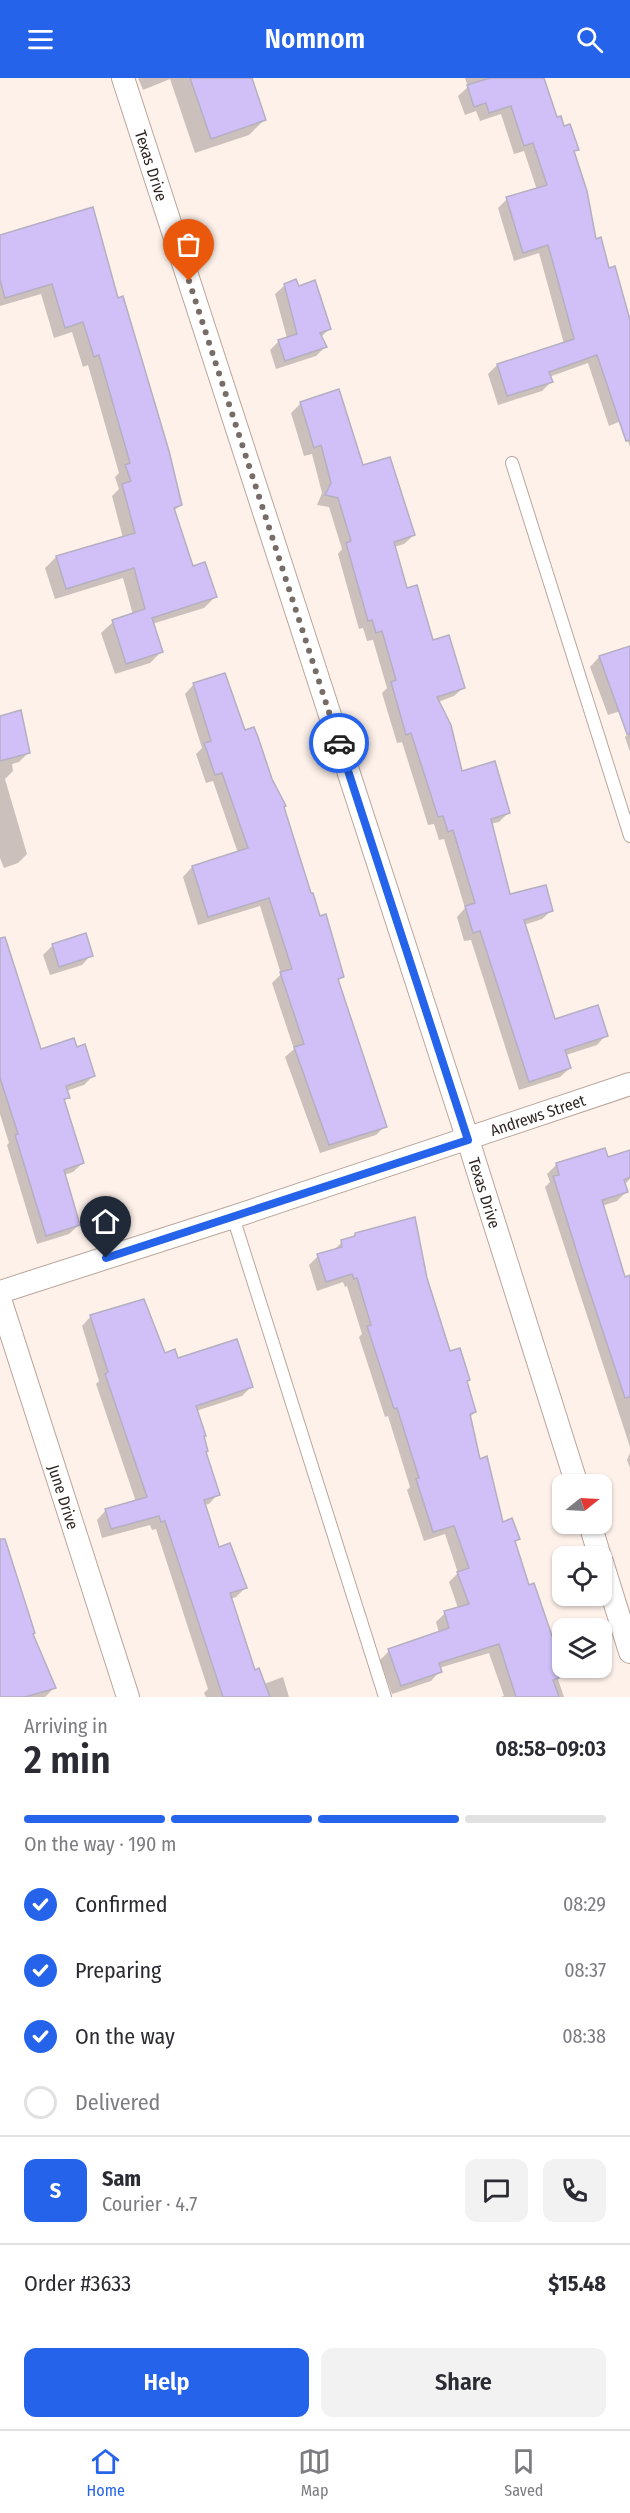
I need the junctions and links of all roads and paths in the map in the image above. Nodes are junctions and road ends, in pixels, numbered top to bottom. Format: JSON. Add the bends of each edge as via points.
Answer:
{"nodes":[{"id":1,"x":123,"y":78,"type":"edge"},
{"id":2,"x":512,"y":463,"type":"dead end"},
{"id":3,"x":630,"y":836,"type":"edge"},
{"id":4,"x":630,"y":1084,"type":"edge"},
{"id":5,"x":468,"y":1140,"type":"junction"},
{"id":6,"x":233,"y":1217,"type":"junction"},
{"id":7,"x":0,"y":1292,"type":"edge"},
{"id":8,"x":0,"y":1299,"type":"edge"},
{"id":9,"x":574,"y":1474,"type":"edge"},
{"id":10,"x":612,"y":1594,"type":"edge"},
{"id":11,"x":630,"y":1652,"type":"edge"},
{"id":12,"x":128,"y":1697,"type":"edge"},
{"id":13,"x":385,"y":1697,"type":"edge"}],
"edges":[{"from":1,"to":5,"type":"street","name":"Texas Drive"},
{"from":2,"to":3,"type":"lane"},
{"from":4,"to":5,"type":"street","name":"Andrews Street"},
{"from":5,"to":6,"type":"street","name":"Andrews Street"},
{"from":5,"to":9,"type":"street","name":"Texas Drive"},
{"from":6,"to":7,"type":"street","name":"Andrews Street"},
{"from":6,"to":13,"type":"lane"},
{"from":8,"to":12,"type":"street","name":"June Drive"},
{"from":10,"to":11,"type":"street"}]}
